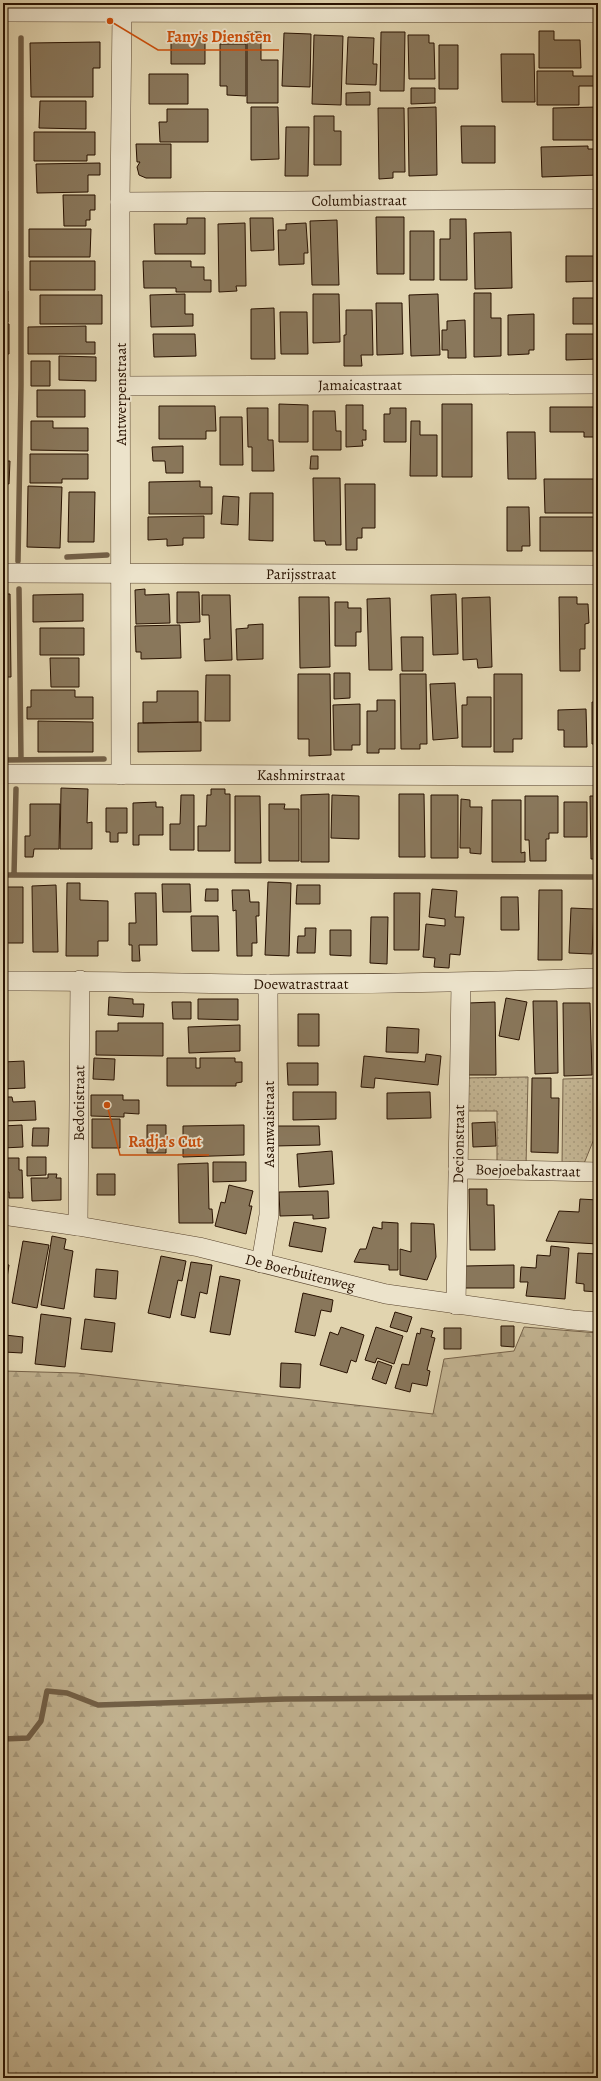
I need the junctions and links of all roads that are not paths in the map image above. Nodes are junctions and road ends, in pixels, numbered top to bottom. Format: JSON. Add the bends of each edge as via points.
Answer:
{"nodes":[{"id":1,"x":3,"y":12,"type":"edge"},
{"id":2,"x":598,"y":13,"type":"edge"},
{"id":3,"x":122,"y":14,"type":"junction"},
{"id":4,"x":598,"y":199,"type":"edge"},
{"id":5,"x":120,"y":202,"type":"junction"},
{"id":6,"x":598,"y":384,"type":"edge"},
{"id":7,"x":121,"y":386,"type":"junction"},
{"id":8,"x":3,"y":573,"type":"edge"},
{"id":9,"x":120,"y":573,"type":"junction"},
{"id":10,"x":598,"y":575,"type":"edge"},
{"id":11,"x":3,"y":774,"type":"edge"},
{"id":12,"x":121,"y":775,"type":"junction"},
{"id":13,"x":598,"y":776,"type":"edge"},
{"id":14,"x":598,"y":978,"type":"edge"},
{"id":15,"x":80,"y":980,"type":"junction"},
{"id":16,"x":3,"y":981,"type":"edge"},
{"id":17,"x":460,"y":982,"type":"junction"},
{"id":18,"x":268,"y":984,"type":"junction"},
{"id":19,"x":458,"y":1169,"type":"junction"},
{"id":20,"x":598,"y":1172,"type":"edge"},
{"id":21,"x":3,"y":1215,"type":"edge"},
{"id":22,"x":78,"y":1226,"type":"junction"},
{"id":23,"x":261,"y":1263,"type":"junction"},
{"id":24,"x":456,"y":1305,"type":"junction"},
{"id":25,"x":598,"y":1322,"type":"edge"}],
"edges":[{"from":1,"to":3,"type":"street"},
{"from":2,"to":3,"type":"street"},
{"from":3,"to":5,"type":"street","name":"Antwerpenstraat"},
{"from":4,"to":5,"type":"street","name":"Columbiastraat"},
{"from":5,"to":7,"type":"street","name":"Antwerpenstraat"},
{"from":6,"to":7,"type":"street","name":"Jamaicastraat"},
{"from":7,"to":9,"type":"street","name":"Antwerpenstraat"},
{"from":8,"to":9,"type":"street","name":"Parijsstraat"},
{"from":9,"to":10,"type":"street","name":"Parijsstraat"},
{"from":9,"to":12,"type":"street","name":"Antwerpenstraat"},
{"from":11,"to":12,"type":"street","name":"Kashmirstraat"},
{"from":12,"to":13,"type":"street","name":"Kashmirstraat"},
{"from":14,"to":17,"type":"street","name":"Doewatrastraat"},
{"from":15,"to":16,"type":"street","name":"Doewatrastraat"},
{"from":15,"to":18,"type":"street","name":"Doewatrastraat"},
{"from":15,"to":22,"type":"street","name":"Bedotistraat"},
{"from":17,"to":18,"type":"street","name":"Doewatrastraat"},
{"from":17,"to":19,"type":"street","name":"Decionstraat"},
{"from":18,"to":23,"type":"street","name":"Asanwaistraat","via":[[269,1215]]},
{"from":19,"to":20,"type":"street","name":"Boejoebakastraat"},
{"from":19,"to":24,"type":"street","name":"Decionstraat"},
{"from":21,"to":22,"type":"street","name":"De Boerbuitenweg"},
{"from":22,"to":23,"type":"street","name":"De Boerbuitenweg","via":[[199,1247]]},
{"from":23,"to":24,"type":"street","name":"De Boerbuitenweg","via":[[386,1294]]},
{"from":24,"to":25,"type":"street","name":"De Boerbuitenweg"}]}
